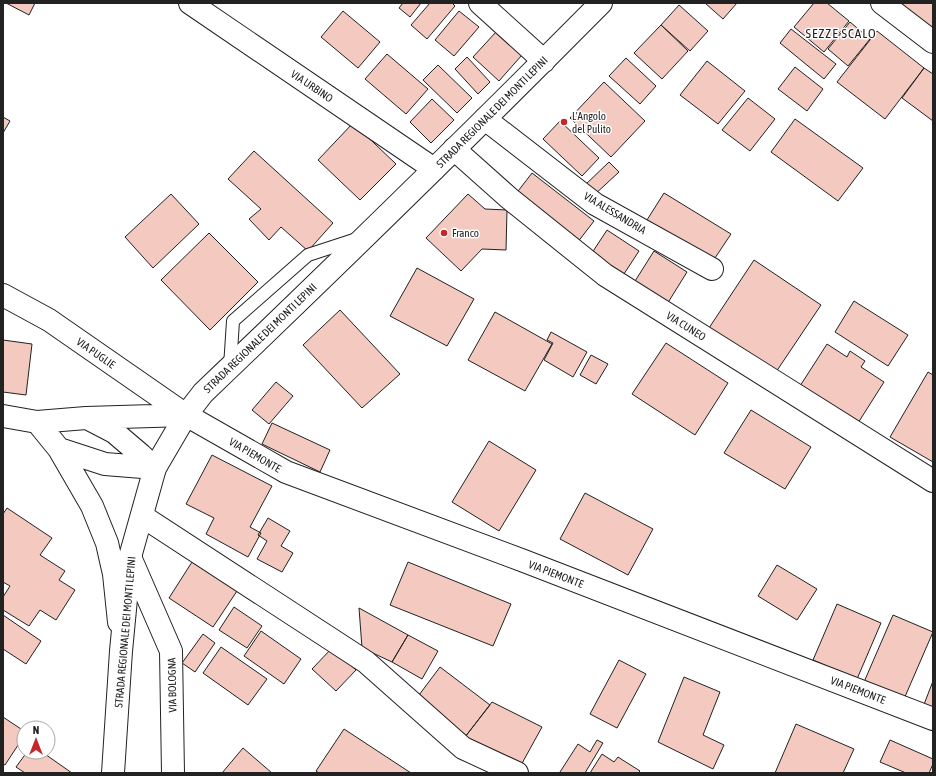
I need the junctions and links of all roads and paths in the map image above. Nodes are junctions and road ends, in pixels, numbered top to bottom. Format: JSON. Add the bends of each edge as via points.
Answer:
{"nodes":[{"id":1,"x":190,"y":3,"type":"edge"},
{"id":2,"x":480,"y":3,"type":"edge"},
{"id":3,"x":601,"y":3,"type":"edge"},
{"id":4,"x":882,"y":3,"type":"edge"},
{"id":5,"x":933,"y":42,"type":"edge"},
{"id":6,"x":544,"y":61,"type":"junction"},
{"id":7,"x":484,"y":119,"type":"junction"},
{"id":8,"x":454,"y":149,"type":"junction"},
{"id":9,"x":434,"y":168,"type":"junction"},
{"id":10,"x":366,"y":236,"type":"junction"},
{"id":11,"x":712,"y":269,"type":"dead end"},
{"id":12,"x":3,"y":295,"type":"edge"},
{"id":13,"x":230,"y":367,"type":"junction"},
{"id":14,"x":186,"y":415,"type":"junction"},
{"id":15,"x":3,"y":416,"type":"edge"},
{"id":16,"x":86,"y":418,"type":"junction"},
{"id":17,"x":37,"y":422,"type":"junction"},
{"id":18,"x":60,"y":449,"type":"junction"},
{"id":19,"x":155,"y":468,"type":"junction"},
{"id":20,"x":933,"y":481,"type":"edge"},
{"id":21,"x":142,"y":516,"type":"junction"},
{"id":22,"x":130,"y":557,"type":"junction"},
{"id":23,"x":121,"y":652,"type":"junction"},
{"id":24,"x":933,"y":719,"type":"edge"},
{"id":25,"x":113,"y":773,"type":"edge"},
{"id":26,"x":173,"y":773,"type":"edge"},
{"id":27,"x":517,"y":773,"type":"edge"}],
"edges":[{"from":1,"to":9,"type":"street","name":"VIA URBINO"},
{"from":2,"to":6,"type":"street"},
{"from":3,"to":6,"type":"street","name":"STRADA REGIONALE DEI MONTI LEPINI"},
{"from":4,"to":5,"type":"street"},
{"from":6,"to":7,"type":"street","name":"STRADA REGIONALE DEI MONTI LEPINI"},
{"from":7,"to":8,"type":"street","name":"STRADA REGIONALE DEI MONTI LEPINI"},
{"from":7,"to":11,"type":"street","name":"VIA ALESSANDRIA","via":[[595,204]]},
{"from":8,"to":9,"type":"street","name":"STRADA REGIONALE DEI MONTI LEPINI"},
{"from":8,"to":20,"type":"street","name":"VIA CUNEO","via":[[509,198],[605,275]]},
{"from":9,"to":10,"type":"street","name":"STRADA REGIONALE DEI MONTI LEPINI"},
{"from":10,"to":13,"type":"street","name":"STRADA REGIONALE DEI MONTI LEPINI"},
{"from":10,"to":13,"type":"lane","via":[[308,255],[233,321]]},
{"from":12,"to":14,"type":"street","name":"VIA PUGLIE","via":[[48,320]]},
{"from":13,"to":14,"type":"street","name":"STRADA REGIONALE DEI MONTI LEPINI","via":[[202,393]]},
{"from":14,"to":16,"type":"street"},
{"from":14,"to":19,"type":"street","name":"STRADA REGIONALE DEI MONTI LEPINI"},
{"from":14,"to":24,"type":"street","name":"VIA PIEMONTE","via":[[286,472]]},
{"from":15,"to":17,"type":"street"},
{"from":16,"to":17,"type":"street"},
{"from":16,"to":19,"type":"street","via":[[114,432]]},
{"from":17,"to":18,"type":"street"},
{"from":18,"to":19,"type":"street","via":[[105,464]]},
{"from":18,"to":23,"type":"street","via":[[92,506],[107,543],[114,574]]},
{"from":19,"to":21,"type":"street","name":"STRADA REGIONALE DEI MONTI LEPINI"},
{"from":21,"to":22,"type":"street","name":"STRADA REGIONALE DEI MONTI LEPINI"},
{"from":21,"to":27,"type":"street","via":[[366,662],[463,748]]},
{"from":22,"to":23,"type":"street","name":"STRADA REGIONALE DEI MONTI LEPINI"},
{"from":22,"to":26,"type":"street","name":"VIA BOLOGNA","via":[[171,651]]},
{"from":23,"to":25,"type":"street","name":"STRADA REGIONALE DEI MONTI LEPINI"}]}
